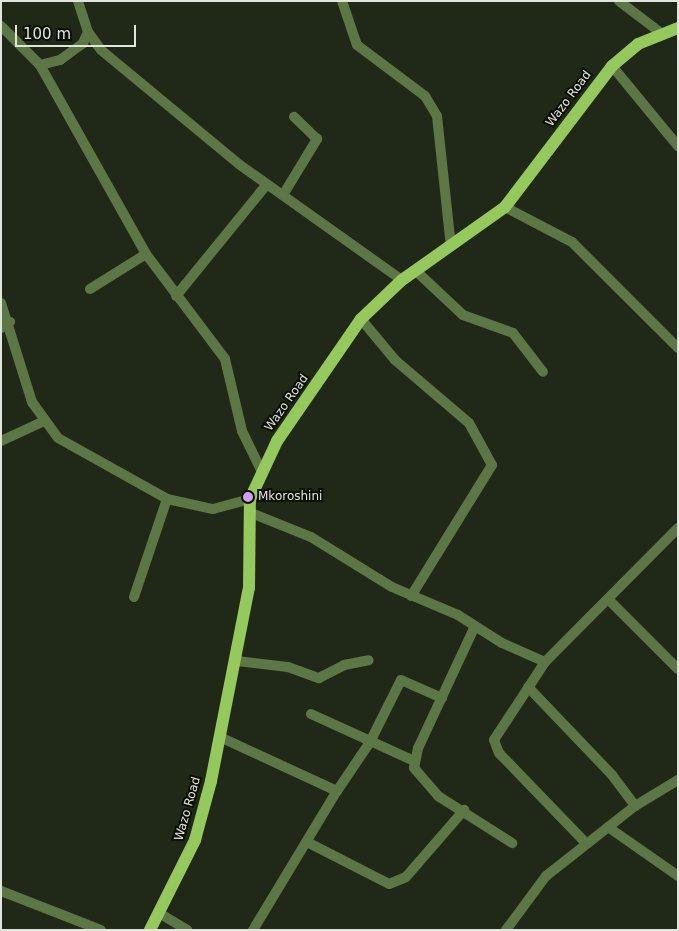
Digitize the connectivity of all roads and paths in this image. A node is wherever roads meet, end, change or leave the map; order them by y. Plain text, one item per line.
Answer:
1 (78, 1) edge
2 (342, 1) edge
3 (619, 1) edge
4 (1, 26) edge
5 (678, 28) edge
6 (88, 32) junction
7 (661, 33) junction
8 (40, 65) junction
9 (612, 66) junction
10 (294, 117) dead end
11 (678, 146) edge
12 (267, 184) junction
13 (283, 196) junction
14 (505, 207) junction
15 (451, 246) junction
16 (146, 254) junction
17 (416, 270) junction
18 (402, 280) junction
19 (90, 289) dead end
20 (176, 296) junction
21 (1, 303) edge
22 (362, 319) junction
23 (10, 322) junction
24 (1, 328) edge
25 (678, 348) edge
26 (543, 372) dead end
27 (44, 421) junction
28 (1, 441) edge
29 (261, 470) junction
30 (167, 499) junction
31 (250, 505) junction
32 (678, 528) edge
33 (411, 596) junction
34 (134, 597) dead end
35 (610, 601) junction
36 (475, 626) junction
37 (369, 660) dead end
38 (238, 661) junction
39 (546, 662) junction
40 (678, 669) edge
41 (528, 687) junction
42 (442, 698) junction
43 (311, 714) dead end
44 (220, 736) junction
45 (370, 742) junction
46 (414, 761) junction
47 (678, 780) edge
48 (337, 790) junction
49 (635, 806) junction
50 (464, 810) junction
51 (608, 827) junction
52 (307, 842) junction
53 (512, 843) dead end
54 (586, 843) junction
55 (678, 876) edge
56 (1, 891) edge
57 (159, 913) junction
58 (101, 930) edge
59 (150, 930) edge
60 (187, 930) edge
61 (253, 930) edge
62 (506, 930) edge

1 - 6 street
2 - 15 street
3 - 7 street
4 - 8 street
5 - 7 main road, Wazo Road
6 - 8 street
6 - 12 street
7 - 9 main road, Wazo Road
8 - 16 street
9 - 11 street
9 - 14 main road, Wazo Road
10 - 13 street
12 - 13 street
12 - 20 street
13 - 18 street
14 - 15 main road, Wazo Road
14 - 25 street
15 - 17 main road, Wazo Road
16 - 19 street
16 - 20 street
17 - 18 main road, Wazo Road
17 - 26 street
18 - 22 main road, Wazo Road
20 - 29 street
21 - 23 street
22 - 29 main road, Wazo Road
22 - 33 street
23 - 24 street
23 - 27 street
27 - 28 street
27 - 30 street
29 - 31 main road, Wazo Road
30 - 31 street
30 - 34 street
31 - 33 street
31 - 38 main road, Wazo Road
32 - 35 street
33 - 36 street
35 - 39 street
35 - 40 street
36 - 39 street
36 - 42 street
37 - 38 street
38 - 44 main road, Wazo Road
39 - 41 street
41 - 49 street
41 - 54 street
42 - 45 street
42 - 46 street
43 - 45 street
44 - 48 street
44 - 57 main road, Wazo Road
45 - 46 street
45 - 48 street
46 - 50 street
47 - 49 street
48 - 52 street
49 - 51 street
50 - 52 street
50 - 53 street
51 - 54 street
51 - 55 street
52 - 61 street
54 - 62 street
56 - 58 street
57 - 59 main road, Wazo Road
57 - 60 street

